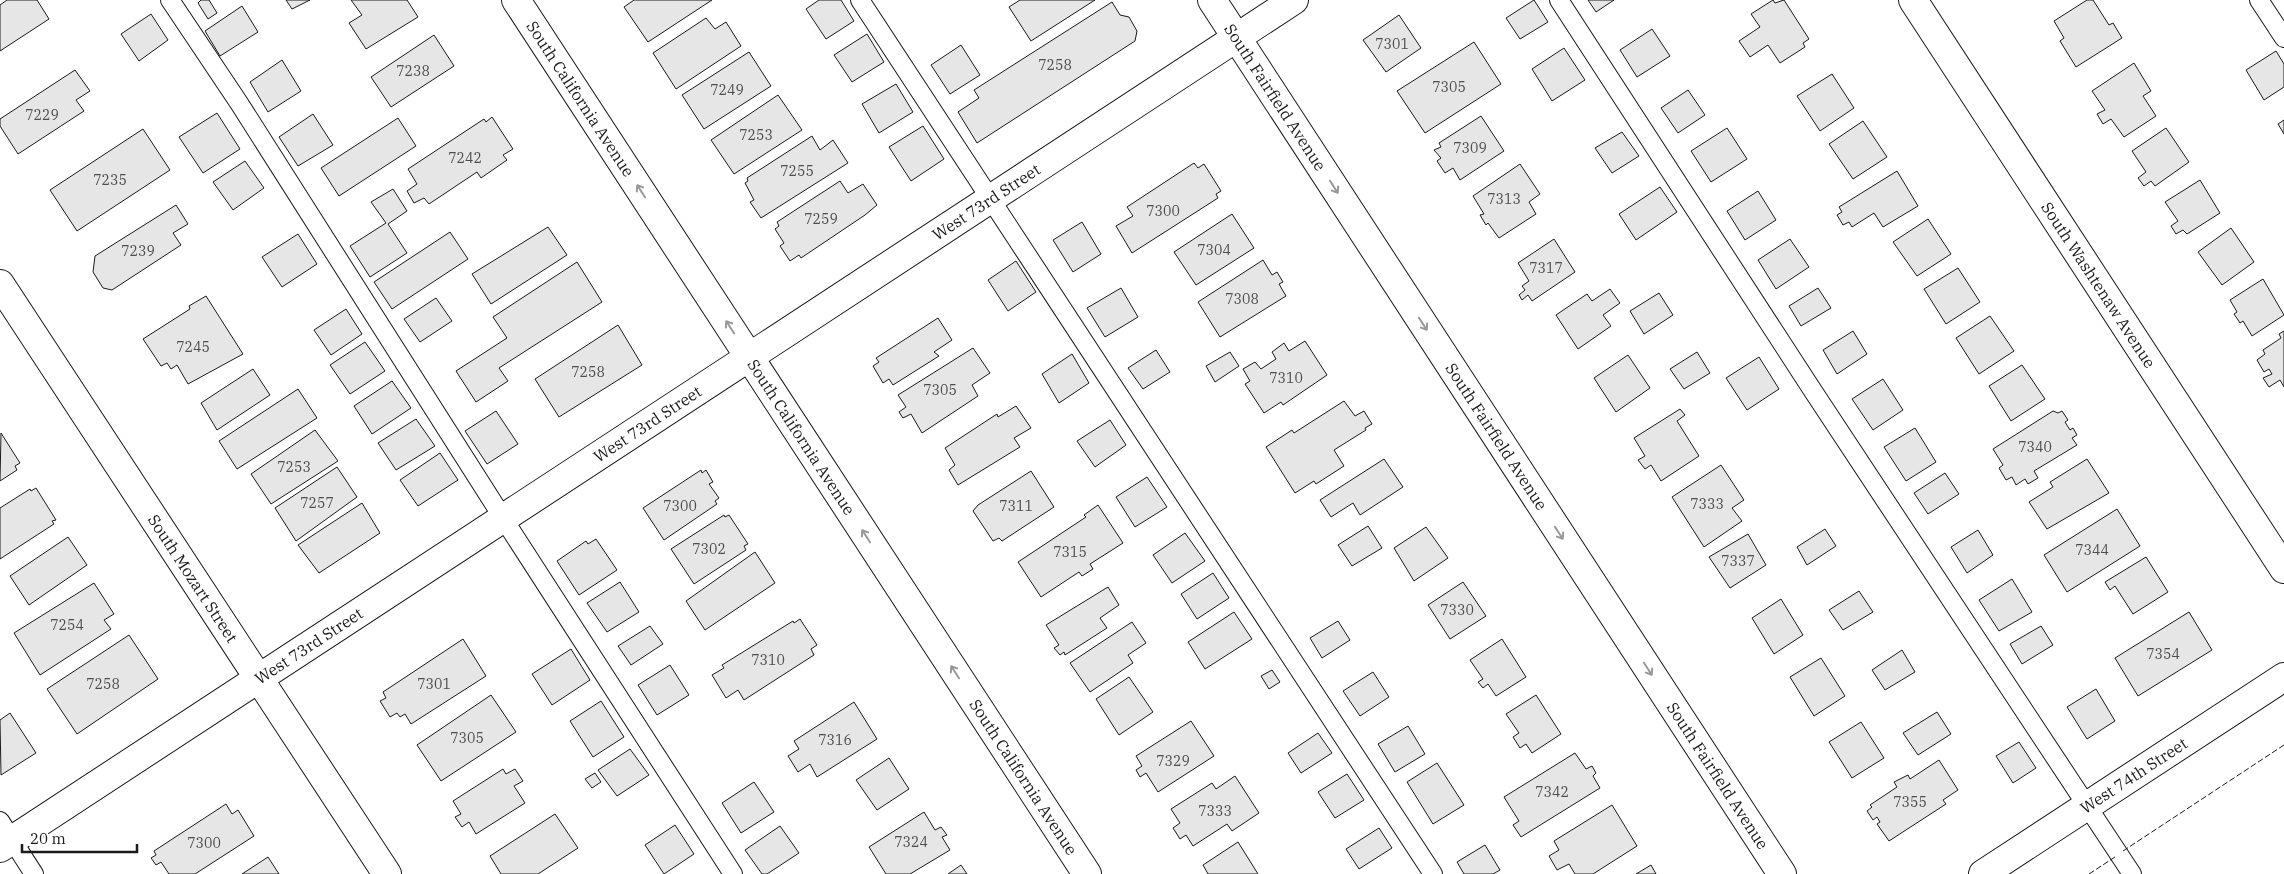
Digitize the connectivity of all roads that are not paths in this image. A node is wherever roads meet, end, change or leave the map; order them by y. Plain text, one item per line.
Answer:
1 (170, 0) edge
2 (516, 0) edge
3 (860, 0) edge
4 (1212, 0) edge
5 (1294, 0) edge
6 (1559, 0) edge
7 (1913, 0) edge
8 (2259, 0) edge
9 (1236, 38) junction
10 (2284, 38) edge
11 (990, 199) junction
12 (0, 284) edge
13 (750, 357) junction
14 (502, 518) junction
15 (2284, 569) edge
16 (2284, 677) edge
17 (258, 678) junction
18 (2087, 806) junction
19 (4, 836) edge
20 (34, 874) edge
21 (387, 874) edge
22 (733, 874) edge
23 (1087, 874) edge
24 (1433, 874) edge
25 (1782, 874) edge
26 (1983, 874) edge
27 (2132, 874) edge

1 - 14 lane
13 -> 2 street, South California Avenue
3 - 11 lane
4 - 9 street, South Fairfield Avenue
5 - 9 street, West 73rd Street
6 - 18 lane
7 - 15 street, South Washtenaw Avenue
8 - 10 lane
9 - 11 street, West 73rd Street
9 -> 25 street, South Fairfield Avenue
11 - 13 street, West 73rd Street
11 - 24 lane
12 - 17 street, South Mozart Street
13 - 14 street, West 73rd Street
23 -> 13 street, South California Avenue
14 - 17 street, West 73rd Street
14 - 22 lane
16 - 18 street, West 74th Street
17 - 19 street, West 73rd Street
17 - 21 street, South Mozart Street
18 - 26 street, West 74th Street
18 - 27 lane
19 - 20 lane

